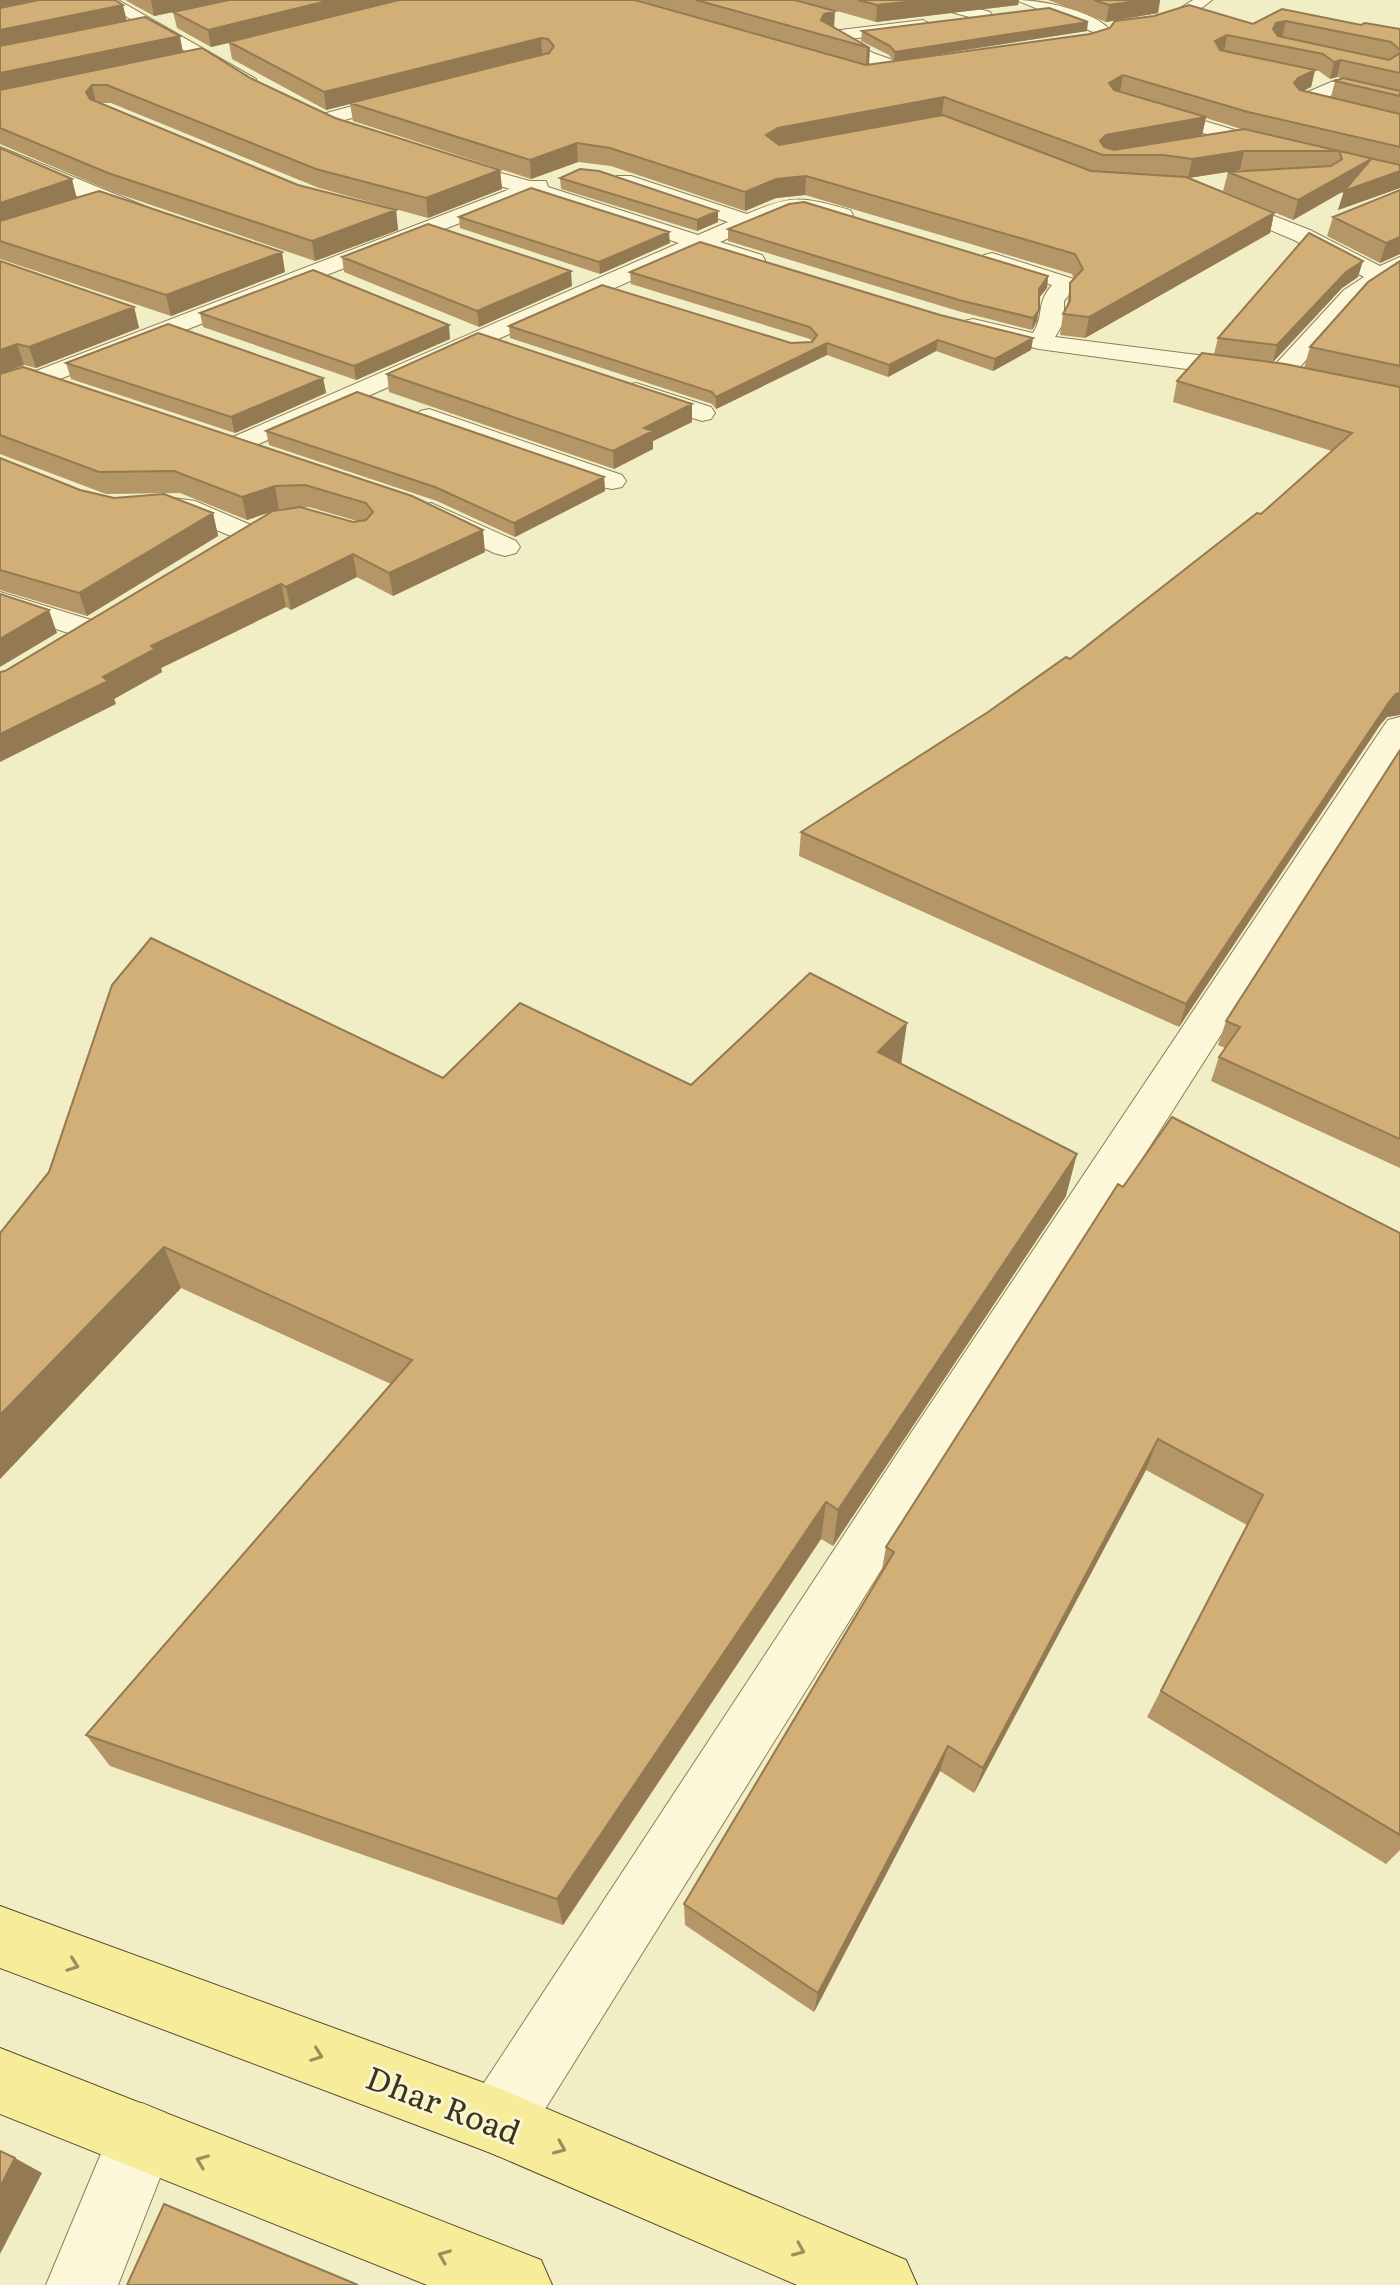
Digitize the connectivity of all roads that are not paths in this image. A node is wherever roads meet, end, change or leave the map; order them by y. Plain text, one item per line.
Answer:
1 (106, 0) edge
2 (928, 0) edge
3 (1024, 0) edge
4 (1204, 0) edge
5 (1049, 9) junction
6 (997, 11) edge
7 (175, 19) dead end
8 (146, 24) junction
9 (121, 29) edge
10 (1102, 31) junction
11 (235, 49) edge
12 (1025, 51) edge
13 (209, 56) junction
14 (181, 61) edge
15 (852, 72) edge
16 (1307, 78) edge
17 (1336, 86) junction
18 (264, 90) edge
19 (425, 93) edge
20 (1303, 101) junction
21 (1400, 101) edge
22 (1134, 106) edge
23 (299, 108) edge
24 (322, 120) junction
25 (1400, 124) edge
26 (358, 135) edge
27 (1240, 138) junction
28 (1263, 145) edge
29 (1197, 147) edge
30 (0, 153) edge
31 (426, 158) edge
32 (24, 164) junction
33 (0, 171) edge
34 (603, 173) edge
35 (565, 174) edge
36 (1227, 181) edge
37 (531, 188) junction
38 (104, 200) junction
39 (74, 210) edge
40 (858, 219) edge
41 (398, 220) edge
42 (746, 221) junction
43 (1326, 224) dead end
44 (174, 225) edge
45 (426, 227) junction
46 (1302, 235) junction
47 (456, 237) edge
48 (698, 242) junction
49 (968, 253) edge
50 (289, 264) edge
51 (772, 265) edge
52 (1390, 269) edge
53 (318, 273) junction
54 (572, 277) dead end
55 (347, 285) edge
56 (601, 287) junction
57 (628, 295) edge
58 (135, 315) edge
59 (948, 319) edge
60 (448, 326) edge
61 (177, 327) junction
62 (207, 338) edge
63 (477, 338) junction
64 (1039, 342) junction
65 (507, 348) edge
66 (0, 368) edge
67 (1280, 374) junction
68 (32, 377) junction
69 (326, 381) dead end
70 (1310, 381) edge
71 (612, 383) edge
72 (0, 387) edge
73 (356, 392) junction
74 (81, 393) edge
75 (702, 413) dead end
76 (208, 436) edge
77 (236, 446) junction
78 (280, 460) edge
79 (612, 481) dead end
80 (411, 505) edge
81 (133, 507) edge
82 (505, 547) dead end
83 (221, 550) edge
84 (0, 601) edge
85 (51, 654) edge
86 (1400, 727) edge
87 (0, 1937) edge
88 (0, 2081) edge
89 (498, 2122) junction
90 (142, 2137) junction
91 (82, 2285) edge
92 (516, 2285) edge
93 (881, 2285) edge

1 - 8 street
2 - 6 street
3 - 5 street
4 - 10 street
5 - 6 street
5 - 10 street
6 - 15 street
7 - 8 street
8 - 9 street
8 - 13 street
10 - 12 street
11 - 13 street
13 - 14 street
13 - 18 street
16 - 17 street
17 - 20 street
17 - 21 street
19 - 24 street
20 - 25 street
20 - 27 street
22 - 27 street
23 - 24 street
24 - 26 street
27 - 28 street
27 - 29 street
30 - 32 street
31 - 37 street
32 - 33 street
32 - 38 street
34 - 42 street
35 - 37 street
36 - 46 street
37 - 45 street
37 - 48 street
38 - 39 street
38 - 44 street
40 - 42 street
41 - 45 street
42 - 48 street
43 - 46 street
45 - 47 street
45 - 53 street
46 - 52 street
48 - 51 street
48 - 56 street
49 - 64 street
50 - 53 street
52 - 67 street
53 - 55 street
53 - 61 street
54 - 56 street
56 - 57 street
56 - 63 street
58 - 61 street
59 - 64 street
60 - 63 street
61 - 62 street
61 - 68 street
63 - 65 street
63 - 73 street
64 - 67 street
66 - 68 street
67 - 70 street
68 - 72 street
68 - 74 street
69 - 73 street
71 - 75 street
73 - 77 street
73 - 79 street
76 - 77 street
77 - 78 street
80 - 82 street
81 - 83 street
84 - 85 street
86 - 89 street
87 -> 89 main road, Dhar Road
88 - 90 main road
89 -> 93 main road, Dhar Road
90 - 91 street
92 -> 90 main road

